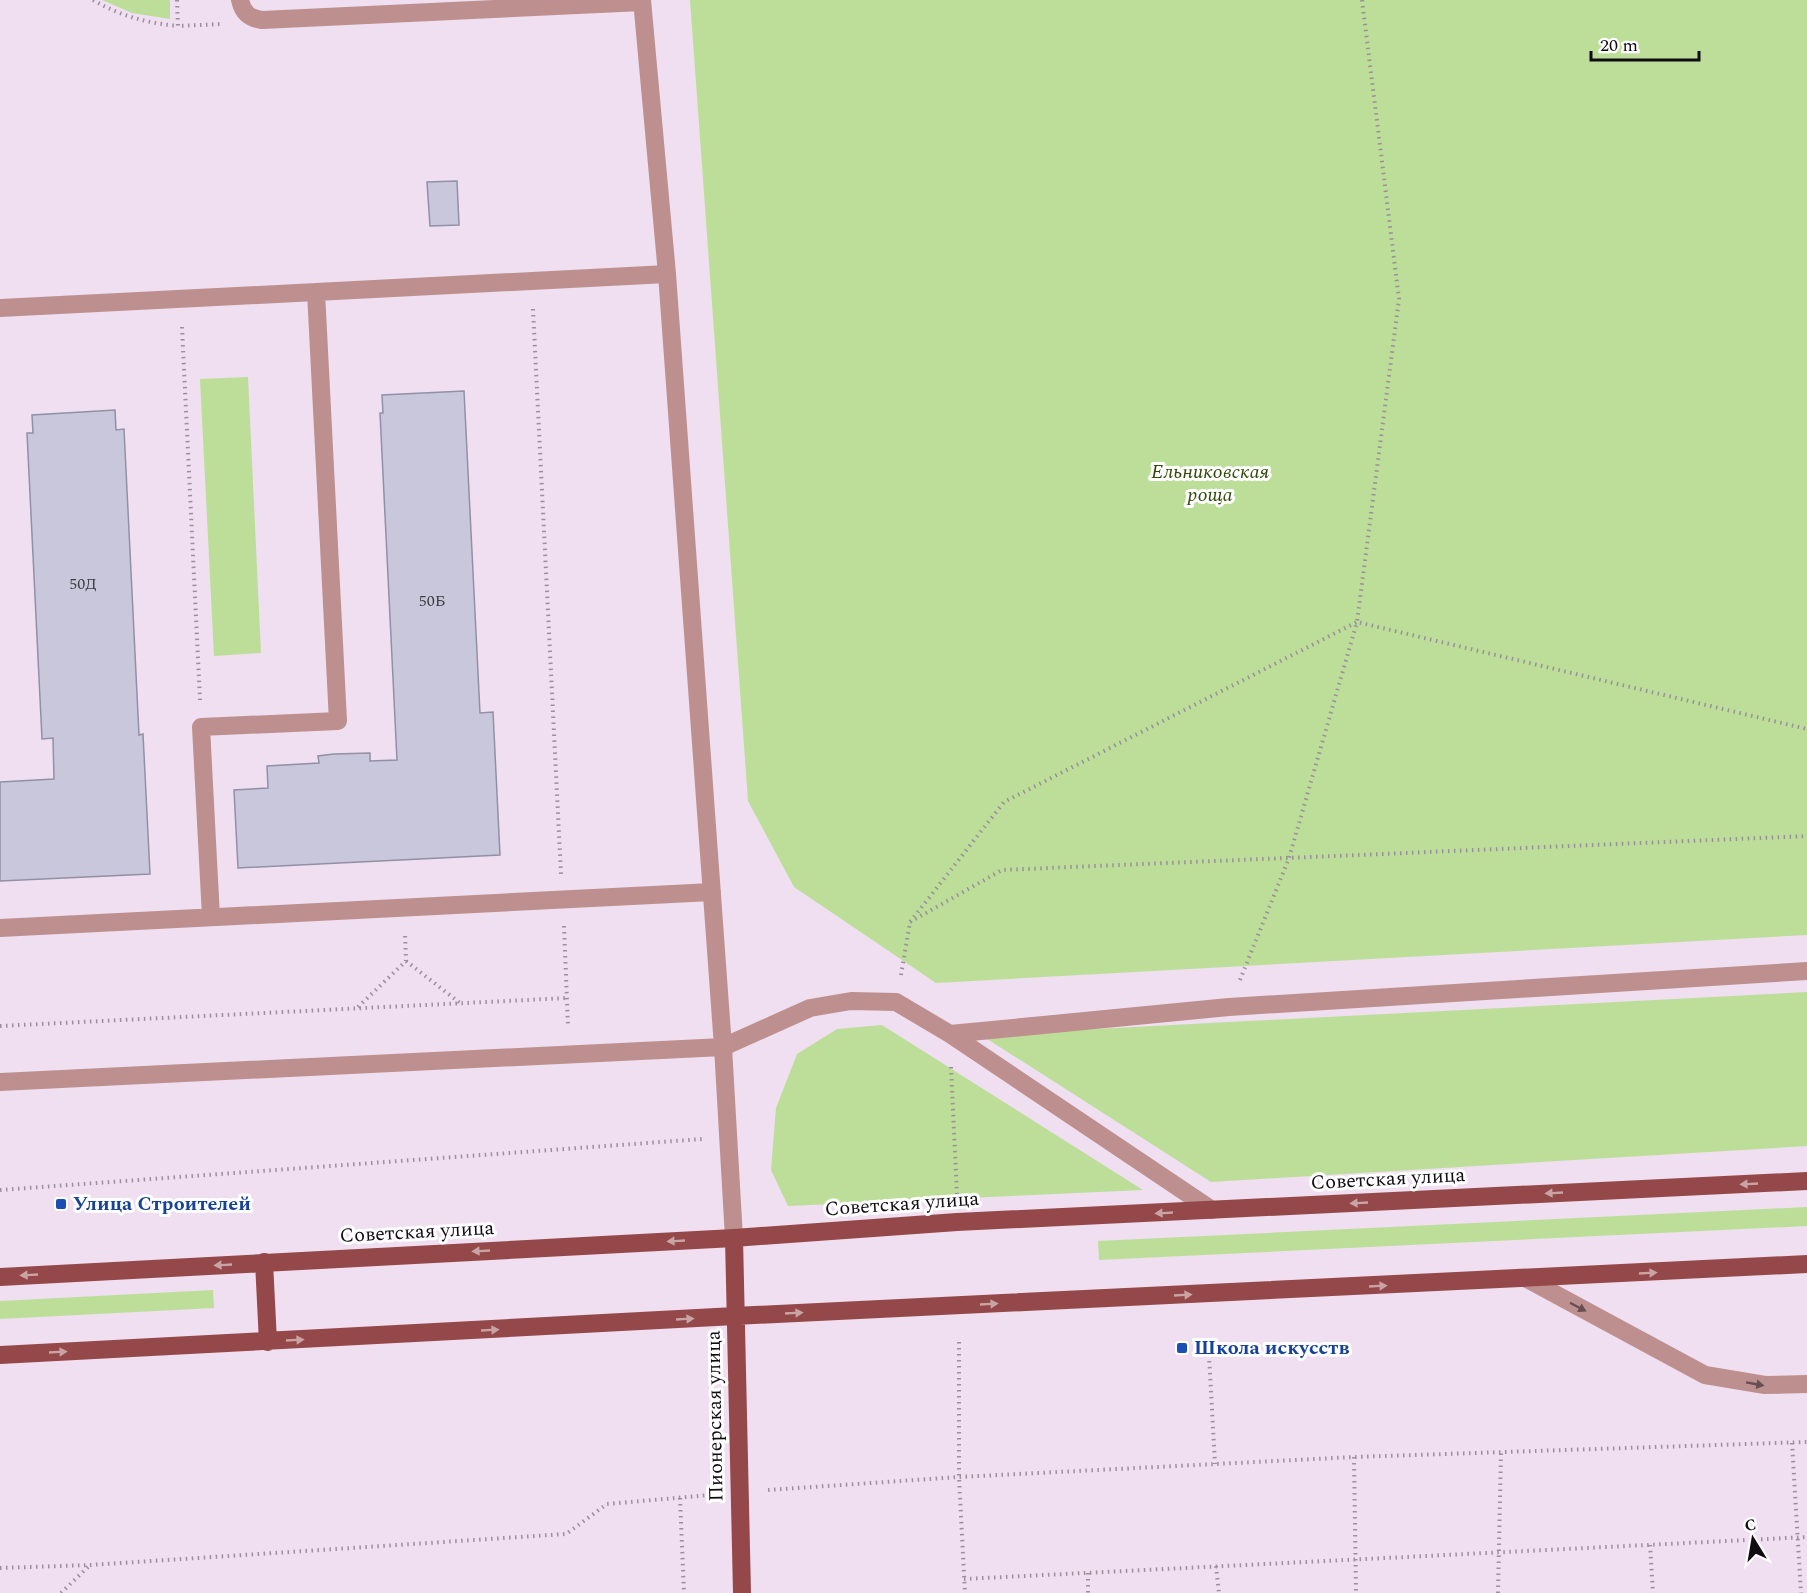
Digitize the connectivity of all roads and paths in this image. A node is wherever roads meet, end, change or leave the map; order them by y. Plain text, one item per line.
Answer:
1 (93, 0) edge
2 (177, 0) edge
3 (1362, 0) edge
4 (642, 1) edge
5 (441, 6) edge
6 (244, 7) edge
7 (178, 26) junction
8 (667, 274) junction
9 (532, 281) junction
10 (316, 292) junction
11 (180, 299) junction
12 (0, 308) edge
13 (1357, 622) junction
14 (201, 727) junction
15 (1807, 729) edge
16 (1807, 836) edge
17 (1289, 858) junction
18 (712, 892) junction
19 (562, 900) junction
20 (210, 917) junction
21 (910, 922) junction
22 (0, 928) edge
23 (1807, 971) edge
24 (567, 998) junction
25 (896, 1002) junction
26 (460, 1003) junction
27 (1229, 1006) junction
28 (357, 1008) junction
29 (0, 1026) edge
30 (950, 1034) junction
31 (723, 1047) junction
32 (570, 1054) junction
33 (0, 1082) edge
34 (729, 1137) junction
35 (1807, 1181) edge
36 (0, 1190) edge
37 (957, 1199) dead end
38 (1212, 1210) junction
39 (734, 1238) junction
40 (264, 1262) junction
41 (1807, 1264) edge
42 (0, 1277) edge
43 (1527, 1279) junction
44 (735, 1316) junction
45 (268, 1342) junction
46 (958, 1342) dead end
47 (0, 1355) edge
48 (1209, 1355) dead end
49 (1807, 1384) edge
50 (1807, 1442) edge
51 (1792, 1443) junction
52 (1501, 1452) junction
53 (1354, 1457) junction
54 (1215, 1464) junction
55 (959, 1477) junction
56 (762, 1491) dead end
57 (710, 1495) dead end
58 (680, 1498) junction
59 (1799, 1537) junction
60 (1807, 1537) edge
61 (1650, 1545) junction
62 (1499, 1553) junction
63 (1355, 1560) junction
64 (90, 1565) junction
65 (1216, 1566) junction
66 (0, 1568) edge
67 (1088, 1573) junction
68 (964, 1579) junction
69 (61, 1593) edge
70 (684, 1593) edge
71 (742, 1593) edge
72 (965, 1593) edge
73 (1089, 1593) edge
74 (1219, 1593) edge
75 (1356, 1593) edge
76 (1498, 1593) edge
77 (1653, 1593) edge
78 (1802, 1593) edge

1 - 7 path
2 - 7 path
3 - 13 path
4 - 5 street
4 - 8 street
5 - 6 street
6 - 7 path
8 - 9 street
8 - 18 street
9 - 10 street
9 - 19 path
10 - 11 street
10 - 14 street
11 - 12 street
11 - 14 path
13 - 15 path
13 - 17 path
13 - 21 path
14 - 20 street
16 - 17 path
17 - 21 path
17 - 27 path
18 - 19 street
18 - 31 street
19 - 20 street
19 - 24 path
20 - 22 street
21 - 25 path
23 - 27 street
24 - 26 path
24 - 32 path
25 - 30 street
25 - 31 street
26 - 28 path
26 - 28 path
27 - 30 street
28 - 29 path
30 - 37 path
30 - 38 street
31 - 32 street
31 - 34 street
32 - 33 street
34 - 36 path
34 - 39 street
35 -> 38 main road, Советская улица
38 -> 39 main road, Советская улица
39 -> 40 main road, Советская улица
39 - 44 main road, Пионерская улица
40 -> 42 main road, Советская улица
40 - 45 main road
43 -> 41 main road
44 -> 43 main road
43 -> 49 street
45 -> 44 main road
44 - 71 main road, Пионерская улица
47 -> 45 main road
46 - 55 path
48 - 54 path
50 - 51 path
51 - 52 path
51 - 59 path
52 - 53 path
52 - 62 path
53 - 54 path
53 - 63 path
54 - 55 path
55 - 56 path
55 - 68 path
57 - 58 path
58 - 64 path
58 - 70 path
59 - 60 path
59 - 61 path
59 - 78 path
61 - 62 path
61 - 77 path
62 - 63 path
62 - 76 path
63 - 65 path
63 - 75 path
64 - 66 path
64 - 69 path
65 - 67 path
65 - 74 path
67 - 68 path
67 - 73 path
68 - 72 path

